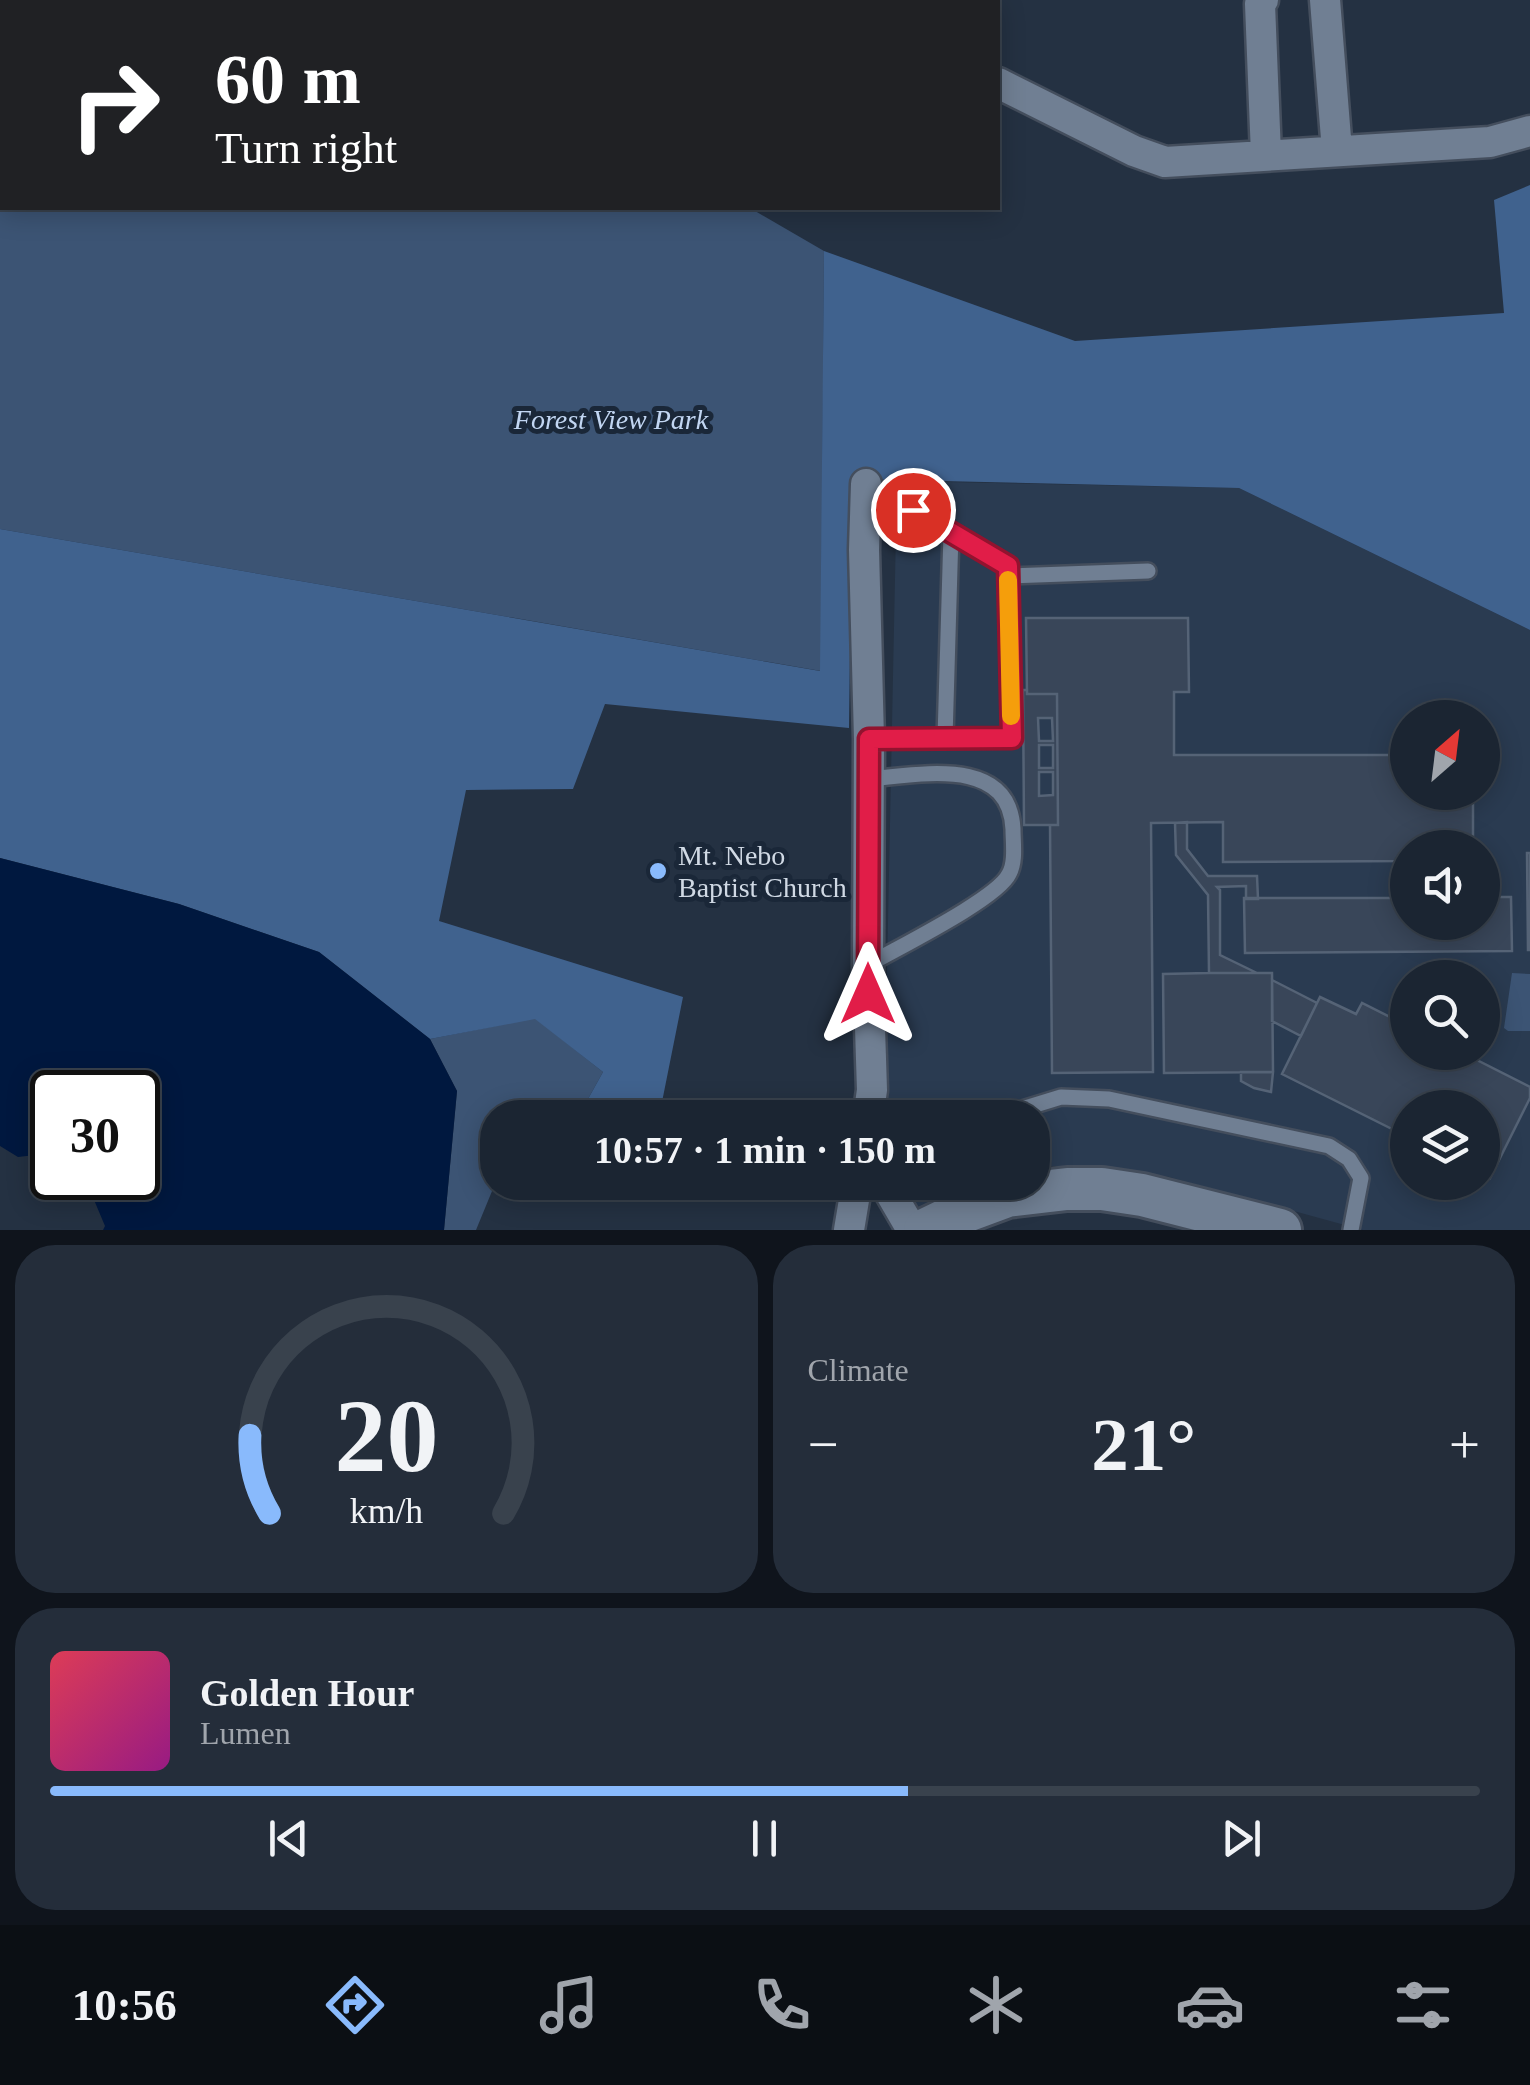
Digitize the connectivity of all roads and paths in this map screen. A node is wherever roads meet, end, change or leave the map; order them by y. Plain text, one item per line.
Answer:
1 (1263, 0) edge
2 (1325, 0) edge
3 (1000, 83) edge
4 (1530, 131) edge
5 (1336, 150) junction
6 (1266, 155) junction
7 (866, 484) dead end
8 (865, 525) junction
9 (951, 533) junction
10 (1148, 571) dead end
11 (1008, 576) junction
12 (946, 738) junction
13 (869, 739) junction
14 (868, 779) junction
15 (868, 965) junction
16 (871, 1100) edge
17 (1050, 1100) edge
18 (1050, 1189) edge
19 (854, 1200) edge
20 (894, 1200) edge
21 (985, 1200) edge
22 (848, 1230) edge
23 (912, 1230) edge
24 (925, 1230) edge
25 (1280, 1230) edge
26 (1351, 1230) edge

1 - 6 street
2 - 5 street
3 - 6 street
4 - 5 street
5 - 6 street
7 - 8 street
8 - 9 lane
8 - 13 street
9 - 11 lane
9 - 12 lane
10 - 11 lane
11 - 12 lane
12 - 13 lane
13 - 14 street
14 - 15 street
14 - 15 lane
15 - 16 street
17 - 26 lane
18 - 25 street
19 - 22 street
20 - 23 street
21 - 24 street

